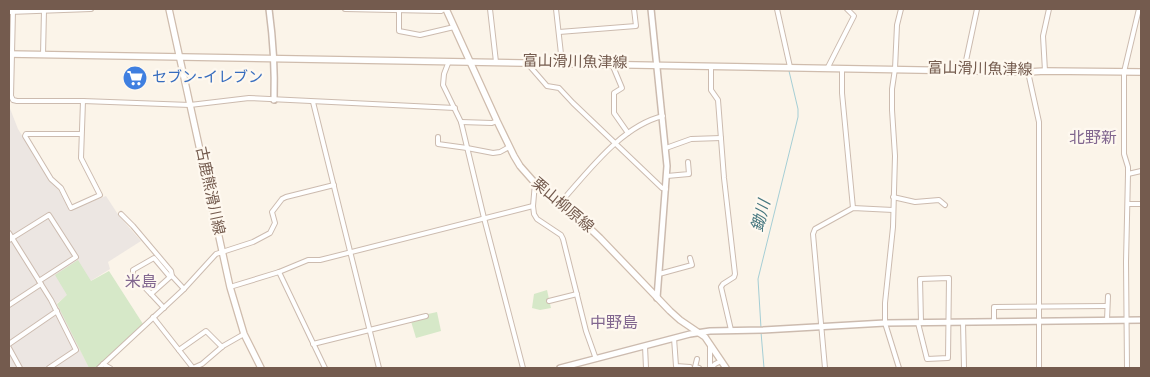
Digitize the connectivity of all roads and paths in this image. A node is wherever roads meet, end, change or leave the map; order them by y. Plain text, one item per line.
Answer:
1 (75, 9) edge
2 (91, 9) edge
3 (170, 9) edge
4 (269, 9) edge
5 (345, 9) edge
6 (382, 9) edge
7 (445, 9) edge
8 (490, 9) edge
9 (556, 9) edge
10 (634, 9) edge
11 (651, 9) edge
12 (777, 9) edge
13 (847, 9) edge
14 (901, 9) edge
15 (977, 9) edge
16 (1049, 9) edge
17 (1139, 9) edge
18 (44, 10) junction
19 (399, 10) edge
20 (11, 11) edge
21 (454, 27) junction
22 (559, 32) junction
23 (11, 54) edge
24 (43, 55) junction
25 (180, 57) junction
26 (274, 58) junction
27 (449, 61) junction
28 (469, 61) junction
29 (496, 62) junction
30 (526, 62) junction
31 (562, 63) junction
32 (612, 64) junction
33 (658, 65) junction
34 (711, 66) junction
35 (790, 67) junction
36 (828, 67) junction
37 (842, 68) junction
38 (895, 69) junction
39 (964, 70) junction
40 (1045, 71) junction
41 (1028, 72) junction
42 (1124, 72) junction
43 (1141, 72) edge
44 (11, 99) edge
45 (274, 100) junction
46 (83, 101) junction
47 (313, 102) junction
48 (190, 105) junction
49 (455, 108) junction
50 (662, 116) junction
51 (497, 121) junction
52 (461, 122) junction
53 (628, 133) junction
54 (81, 134) junction
55 (438, 138) dead end
56 (721, 138) junction
57 (615, 143) junction
58 (509, 147) junction
59 (467, 148) junction
60 (666, 148) junction
61 (688, 162) dead end
62 (1141, 171) edge
63 (1128, 174) junction
64 (667, 176) junction
65 (535, 183) junction
66 (334, 185) junction
67 (666, 189) junction
68 (893, 198) junction
69 (560, 203) junction
70 (1128, 204) junction
71 (1141, 204) edge
72 (945, 205) dead end
73 (533, 206) junction
74 (853, 208) junction
75 (892, 210) junction
76 (121, 214) dead end
77 (484, 218) junction
78 (9, 233) edge
79 (10, 239) edge
80 (222, 251) junction
81 (350, 253) junction
82 (690, 258) dead end
83 (279, 272) junction
84 (659, 274) junction
85 (171, 276) junction
86 (40, 282) junction
87 (230, 287) junction
88 (184, 289) junction
89 (151, 294) junction
90 (577, 294) junction
91 (1108, 296) dead end
92 (657, 298) junction
93 (549, 301) dead end
94 (9, 305) edge
95 (1039, 306) junction
96 (1108, 306) junction
97 (164, 308) junction
98 (57, 312) junction
99 (426, 316) dead end
100 (153, 318) junction
101 (1107, 320) junction
102 (1126, 320) junction
103 (1141, 320) edge
104 (1039, 321) junction
105 (919, 322) junction
106 (948, 322) junction
107 (963, 322) junction
108 (994, 322) junction
109 (885, 323) junction
110 (821, 327) junction
111 (731, 330) junction
112 (370, 331) junction
113 (699, 332) junction
114 (244, 334) junction
115 (674, 338) junction
116 (9, 344) edge
117 (313, 344) junction
118 (710, 344) junction
119 (645, 346) junction
120 (222, 347) junction
121 (9, 348) edge
122 (179, 350) junction
123 (596, 359) junction
124 (697, 359) dead end
125 (721, 361) junction
126 (103, 364) junction
127 (203, 366) edge
128 (20, 368) edge
129 (49, 368) edge
130 (98, 368) edge
131 (110, 368) edge
132 (193, 368) edge
133 (261, 368) edge
134 (325, 368) edge
135 (379, 368) edge
136 (523, 368) edge
137 (560, 368) edge
138 (646, 368) edge
139 (693, 368) edge
140 (710, 368) edge
141 (726, 368) edge
142 (825, 368) edge
143 (898, 368) edge
144 (964, 368) edge
145 (1039, 368) edge
146 (1127, 368) edge

1 - 2 street
1 - 18 street
3 - 25 main road, 古鹿熊滑川線
4 - 26 street
5 - 6 street
6 - 19 street
7 - 19 street
7 - 21 main road, 栗山柳原線
8 - 29 street
9 - 22 street
10 - 22 street
11 - 33 street
12 - 35 street
13 - 36 street
14 - 38 street
15 - 39 street
16 - 40 street
17 - 42 street
18 - 20 street
18 - 24 street
19 - 21 street
20 - 23 street
21 - 28 main road, 栗山柳原線
22 - 31 street
23 - 24 main road, 富山滑川魚津線
23 - 44 street
24 - 25 main road, 富山滑川魚津線
25 - 26 main road, 富山滑川魚津線
25 - 48 main road, 古鹿熊滑川線
26 - 27 main road, 富山滑川魚津線
26 - 45 street
27 - 28 main road, 富山滑川魚津線
27 - 49 street
28 - 29 main road, 富山滑川魚津線
28 - 51 main road, 栗山柳原線
29 - 30 main road, 富山滑川魚津線
30 - 31 main road, 富山滑川魚津線
30 - 57 street
31 - 32 main road, 富山滑川魚津線
32 - 33 main road, 富山滑川魚津線
32 - 53 street
33 - 34 main road, 富山滑川魚津線
33 - 50 street
34 - 35 main road, 富山滑川魚津線
34 - 56 street
35 - 36 main road, 富山滑川魚津線
36 - 37 main road, 富山滑川魚津線
37 - 38 main road, 富山滑川魚津線
37 - 74 street
38 - 39 main road, 富山滑川魚津線
38 - 68 street
39 - 41 main road, 富山滑川魚津線
40 - 41 main road, 富山滑川魚津線
40 - 42 main road, 富山滑川魚津線
41 - 95 street
42 - 43 main road, 富山滑川魚津線
42 - 63 street
44 - 46 street
45 - 47 street
45 - 48 street
46 - 48 street
46 - 54 street
47 - 49 street
47 - 66 street
48 - 80 main road, 古鹿熊滑川線
49 - 52 street
50 - 53 street
50 - 60 street
51 - 52 street
51 - 58 main road, 栗山柳原線
52 - 59 street
53 - 57 street
54 - 54 street
55 - 59 street
56 - 60 street
56 - 111 street
57 - 67 street
57 - 69 street
58 - 59 street
58 - 65 main road, 栗山柳原線
59 - 77 street
60 - 64 street
61 - 64 street
62 - 63 street
63 - 70 street
64 - 67 street
65 - 69 main road, 栗山柳原線
65 - 73 street
66 - 80 street
66 - 81 street
67 - 84 street
68 - 72 street
68 - 75 street
69 - 92 main road, 栗山柳原線
70 - 71 street
70 - 102 street
73 - 77 street
73 - 90 street
74 - 75 street
74 - 110 street
75 - 109 street
76 - 85 street
77 - 81 street
77 - 136 street
78 - 79 street
79 - 86 street
79 - 86 street
80 - 87 main road, 古鹿熊滑川線
80 - 88 street
81 - 83 street
81 - 112 street
82 - 84 street
83 - 87 street
83 - 117 street
84 - 92 street
85 - 88 street
85 - 89 street
85 - 89 street
86 - 94 street
86 - 98 street
87 - 114 main road, 古鹿熊滑川線
88 - 97 street
89 - 97 street
90 - 93 street
90 - 123 street
91 - 96 street
92 - 113 main road, 栗山柳原線
95 - 96 street
95 - 104 street
95 - 108 street
96 - 101 street
97 - 100 street
98 - 116 street
98 - 129 street
99 - 112 street
100 - 122 street
100 - 126 street
101 - 102 street
101 - 104 street
102 - 103 street
102 - 146 street
104 - 108 street
104 - 145 street
105 - 106 street
105 - 106 street
105 - 106 street
105 - 109 street
106 - 107 street
107 - 108 street
107 - 144 street
109 - 110 street
109 - 143 street
110 - 111 street
110 - 142 street
111 - 113 street
112 - 117 street
112 - 135 street
113 - 115 street
113 - 118 main road, 栗山柳原線
114 - 120 street
114 - 133 main road, 古鹿熊滑川線
115 - 119 street
115 - 139 street
117 - 134 street
118 - 125 main road, 栗山柳原線
118 - 140 street
119 - 123 street
119 - 138 street
120 - 122 street
120 - 127 street
121 - 128 street
122 - 132 street
123 - 137 street
124 - 139 street
125 - 140 street
125 - 141 main road, 栗山柳原線
126 - 130 street
126 - 131 street
127 - 132 street

